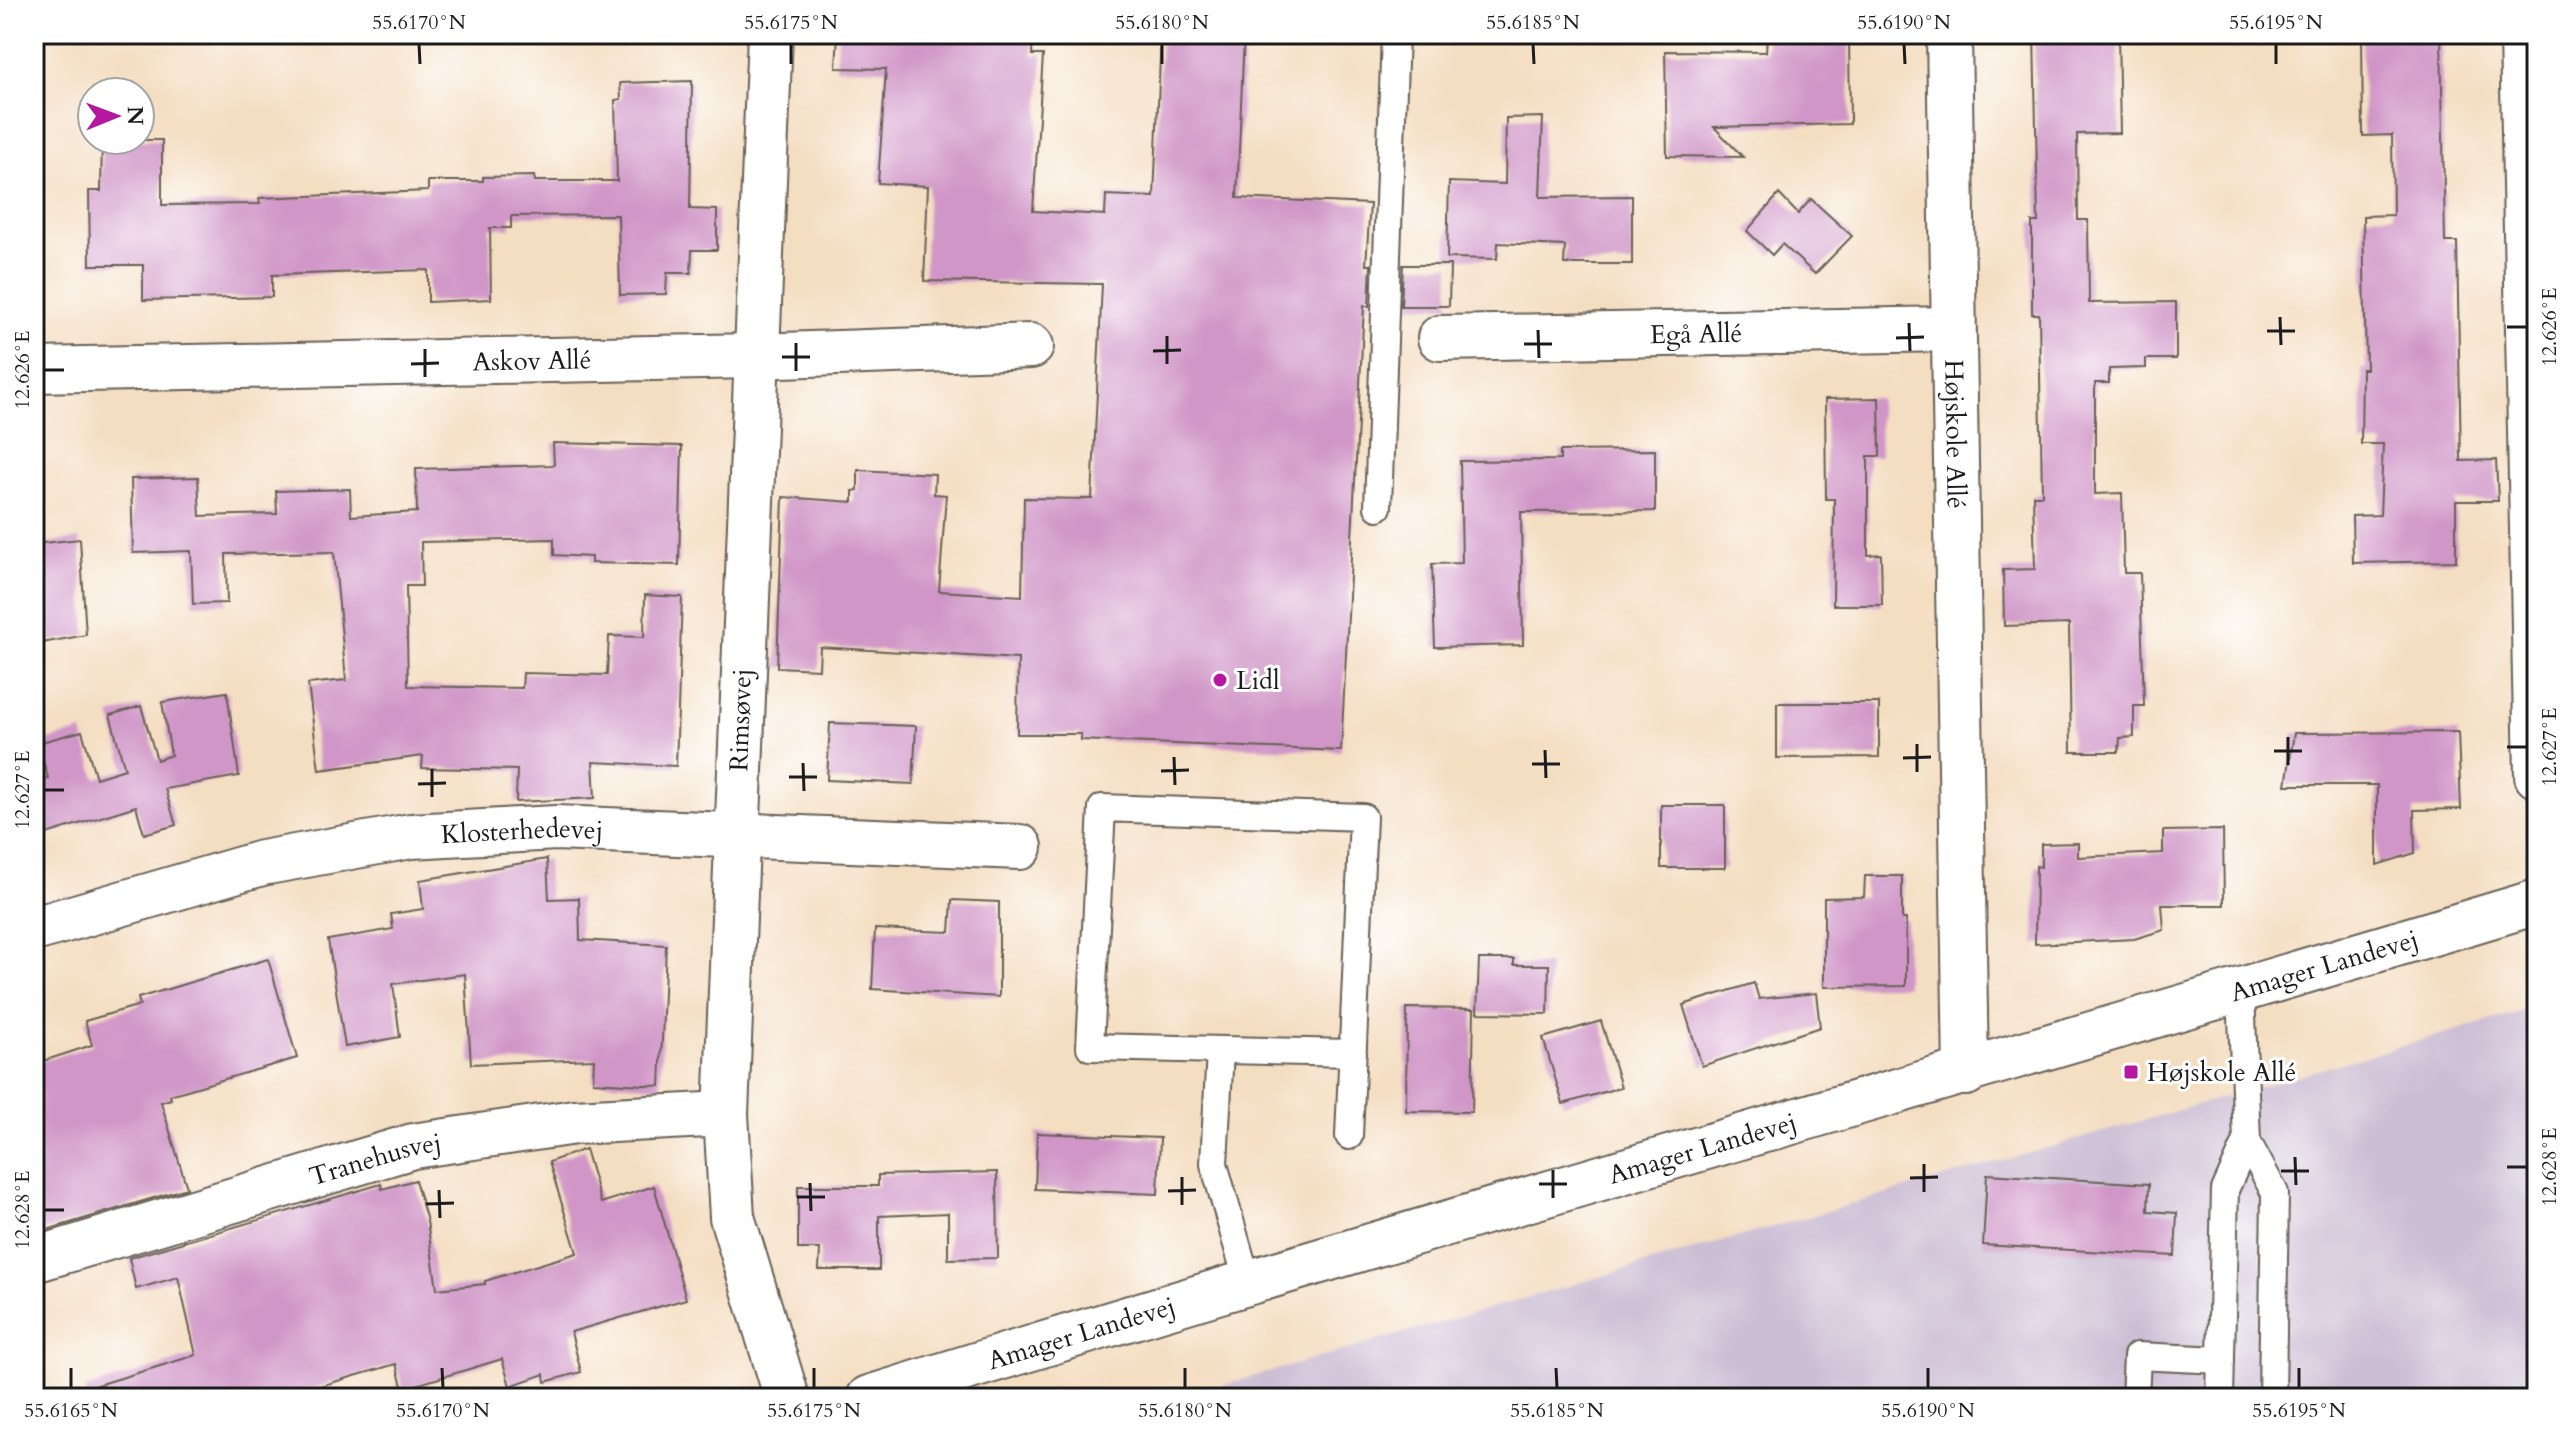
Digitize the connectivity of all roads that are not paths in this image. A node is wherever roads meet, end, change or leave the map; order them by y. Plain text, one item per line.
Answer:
1 (770, 34) edge
2 (1395, 34) edge
3 (1949, 34) edge
4 (2522, 34) edge
5 (1952, 329) junction
6 (1440, 338) dead end
7 (1031, 346) dead end
8 (754, 356) junction
9 (34, 370) edge
10 (1378, 507) dead end
11 (2537, 776) edge
12 (735, 832) junction
13 (1020, 847) dead end
14 (2537, 902) edge
15 (34, 929) edge
16 (2241, 991) junction
17 (1220, 1050) junction
18 (1353, 1053) junction
19 (1966, 1073) junction
20 (726, 1114) junction
21 (1349, 1136) dead end
22 (2247, 1141) junction
23 (34, 1260) edge
24 (1247, 1280) junction
25 (2221, 1360) junction
26 (787, 1398) edge
27 (869, 1398) edge
28 (2135, 1398) edge
29 (2220, 1398) edge
30 (2272, 1398) edge

1 - 8 street, Rimsøvej
2 - 10 lane
3 - 5 street, Højskole Allé
4 - 11 street
5 - 6 street, Egå Allé
5 - 19 street, Højskole Allé
7 - 8 street, Askov Allé
8 - 9 street, Askov Allé
8 - 12 street, Rimsøvej
12 - 13 street, Klosterhedevej
12 - 15 street, Klosterhedevej
12 - 20 street, Rimsøvej
14 - 16 street, Amager Landevej
16 - 19 street, Amager Landevej
16 - 22 lane
17 - 18 lane
17 - 18 lane
17 - 24 lane
18 - 21 lane
19 - 24 street, Amager Landevej
20 - 23 street, Tranehusvej
20 - 26 street, Rimsøvej
22 - 25 lane
22 - 30 lane
24 - 27 street, Amager Landevej
25 - 28 lane
25 - 29 lane

